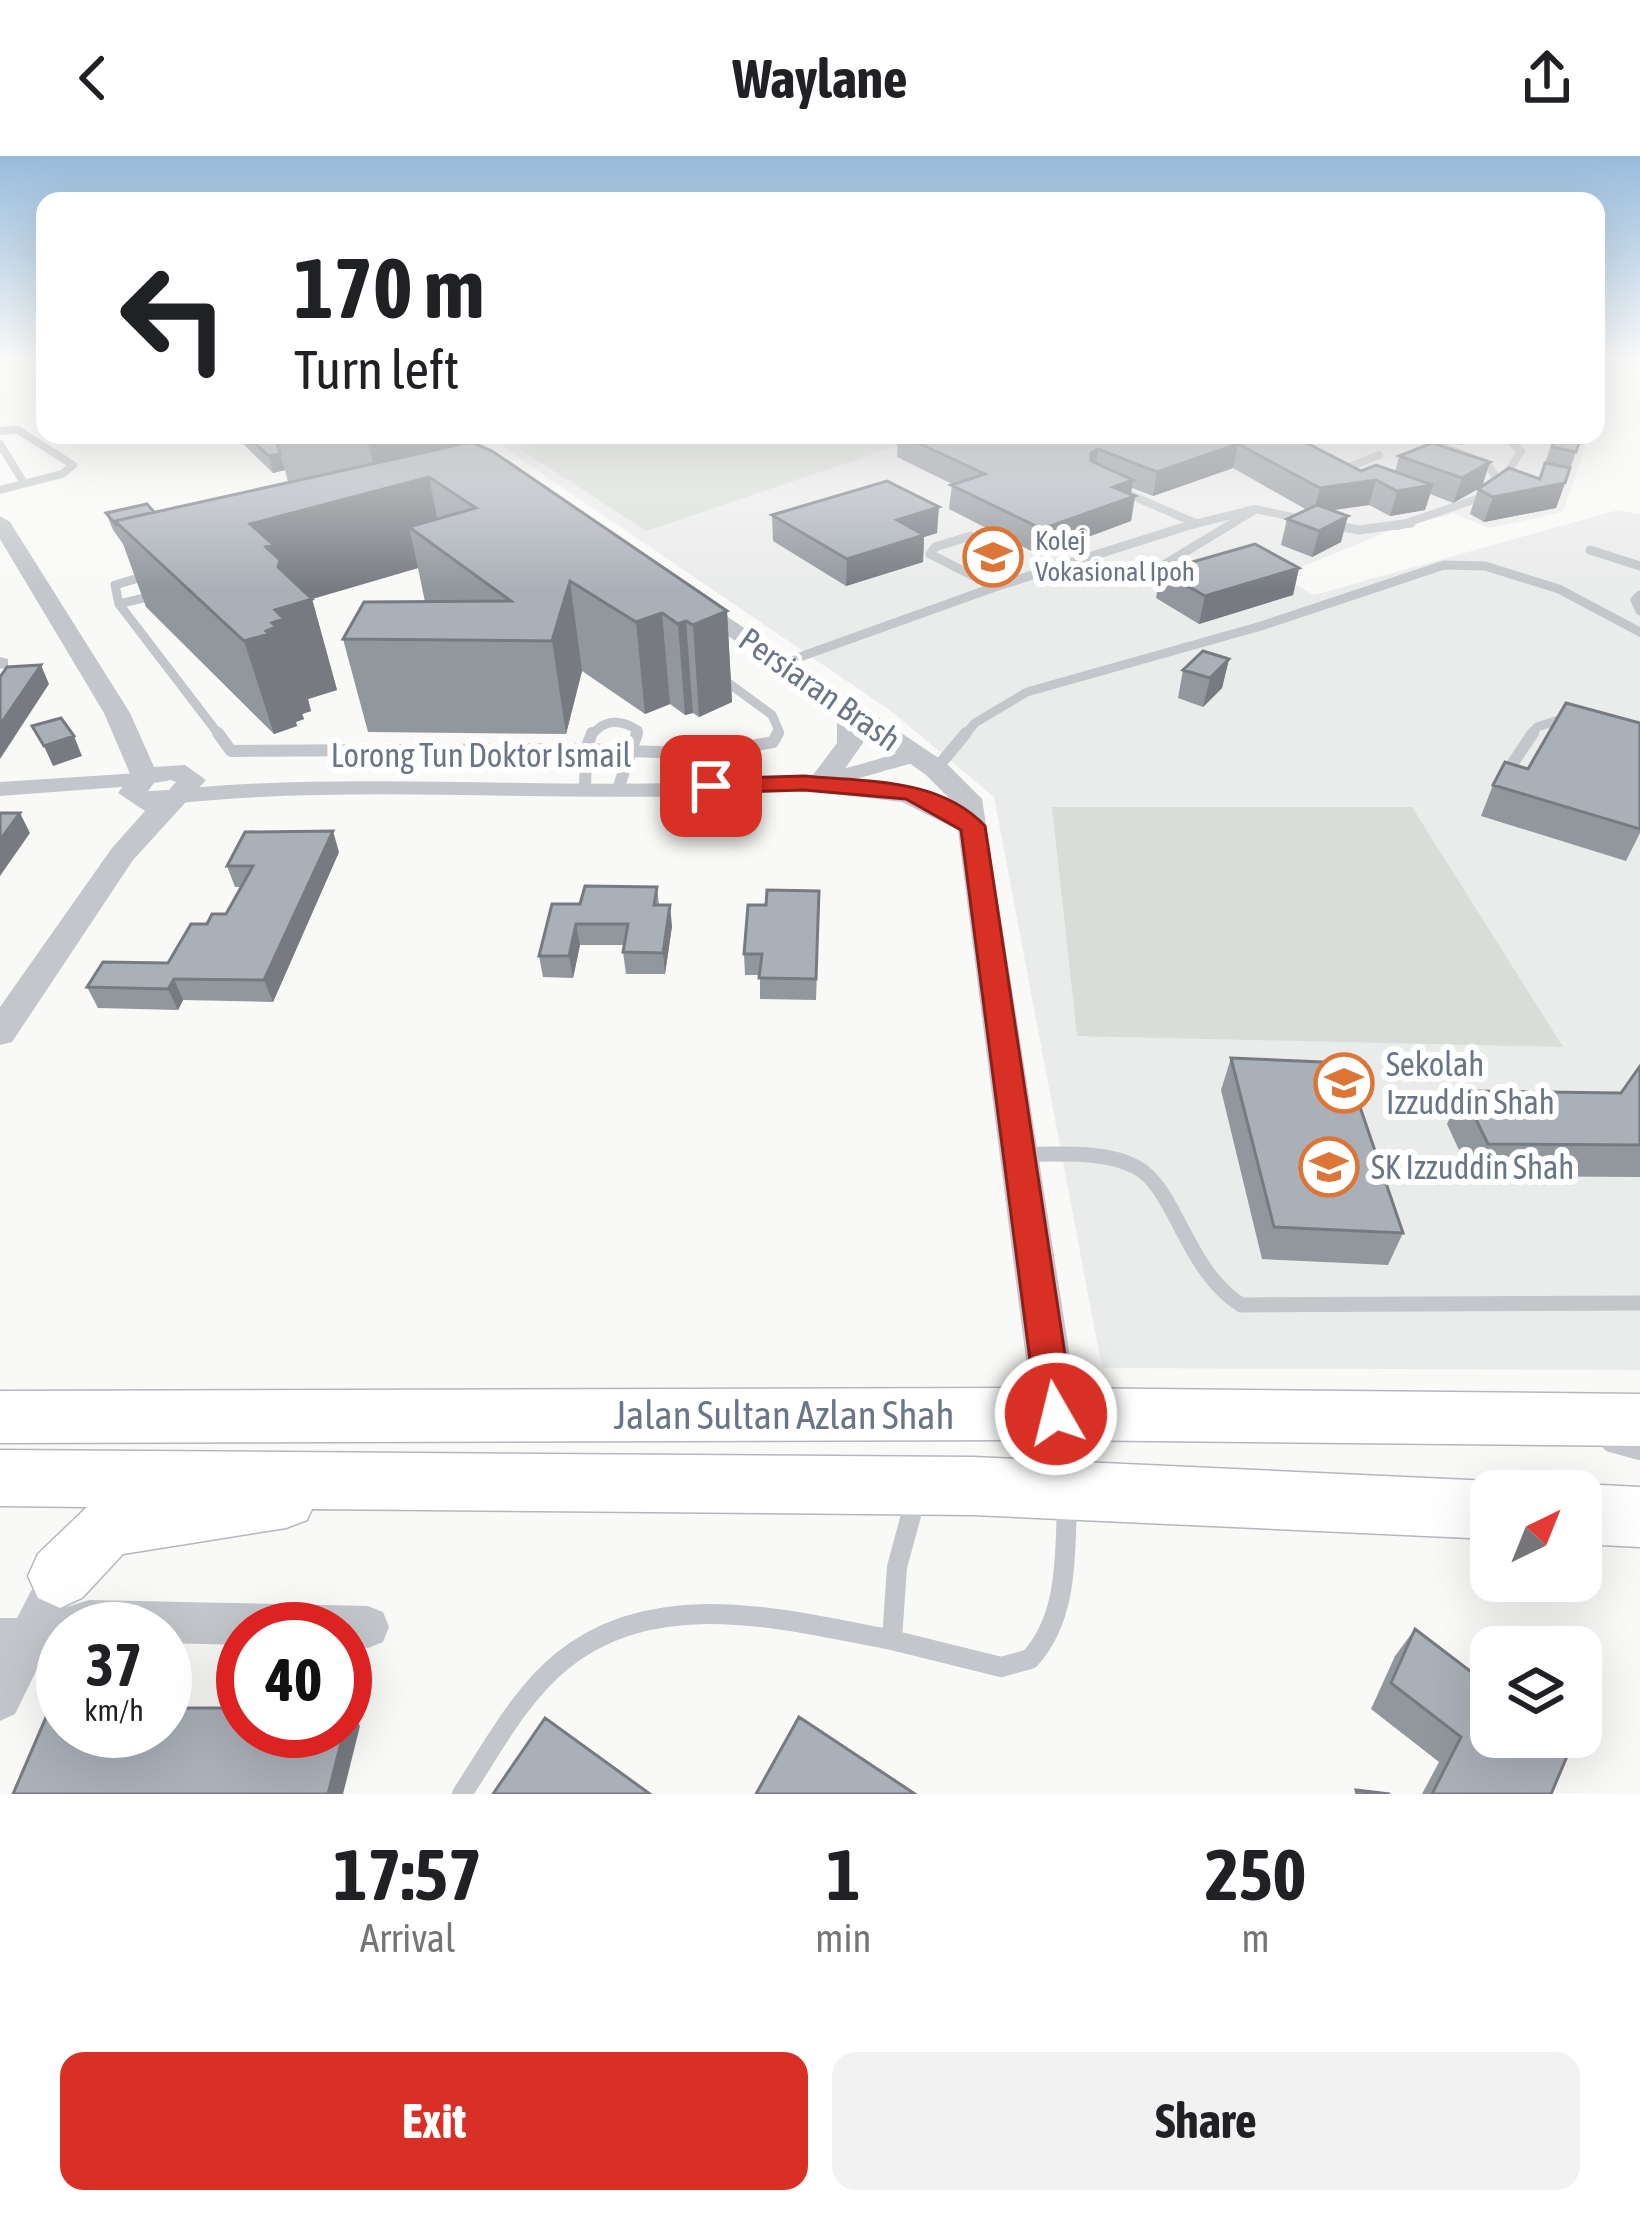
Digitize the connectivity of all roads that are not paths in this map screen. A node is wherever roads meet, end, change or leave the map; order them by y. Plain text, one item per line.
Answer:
1 (0, 444) edge
2 (40, 444) edge
3 (1437, 444) edge
4 (1513, 444) edge
5 (1379, 455) dead end
6 (1325, 462) edge
7 (1344, 469) junction
8 (1508, 473) junction
9 (1365, 477) edge
10 (1527, 477) edge
11 (24, 483) junction
12 (1501, 484) junction
13 (1115, 489) edge
14 (0, 490) edge
15 (1428, 502) edge
16 (1259, 507) junction
17 (1449, 510) junction
18 (0, 522) edge
19 (1193, 522) junction
20 (970, 536) dead end
21 (1591, 550) dead end
22 (1640, 566) edge
23 (158, 572) edge
24 (1145, 576) dead end
25 (668, 584) edge
26 (995, 587) junction
27 (170, 591) edge
28 (1640, 595) edge
29 (119, 604) junction
30 (1640, 611) edge
31 (1640, 632) edge
32 (699, 662) edge
33 (783, 663) junction
34 (850, 710) junction
35 (1593, 717) edge
36 (586, 749) junction
37 (635, 750) junction
38 (917, 755) junction
39 (824, 778) junction
40 (1503, 778) edge
41 (159, 787) junction
42 (0, 789) edge
43 (585, 789) junction
44 (618, 789) junction
45 (973, 826) junction
46 (0, 1033) edge
47 (1019, 1154) junction
48 (1640, 1303) edge
49 (1056, 1414) junction
50 (0, 1417) edge
51 (1442, 1418) junction
52 (1640, 1420) edge
53 (1640, 1450) edge
54 (0, 1451) edge
55 (0, 1478) edge
56 (349, 1480) junction
57 (920, 1486) junction
58 (1068, 1490) junction
59 (1470, 1509) edge
60 (1602, 1515) edge
61 (1640, 1517) edge
62 (59, 1576) joint
63 (216, 1624) edge
64 (13, 1639) edge
65 (892, 1640) junction
66 (0, 1699) edge
67 (462, 1794) edge

1 - 11 lane
2 - 11 lane
3 - 12 lane
4 - 8 lane
5 - 7 lane
6 - 7 lane
7 - 9 lane
8 - 10 lane
8 - 12 lane
11 - 14 lane
12 - 17 lane
13 - 19 lane
15 - 17 lane
16 - 17 lane
16 - 19 lane
16 - 24 lane
18 - 41 street
19 - 26 lane
20 - 26 lane
21 - 22 lane
23 - 29 lane
25 - 33 street, Persiaran Brash
26 - 33 lane
27 - 29 lane
28 - 30 lane
29 - 36 lane
31 - 38 lane
32 - 37 lane
33 - 34 street, Persiaran Brash
34 - 38 street, Persiaran Brash
34 - 39 street
35 - 40 lane
36 - 37 lane
36 - 37 lane
36 - 43 lane
37 - 44 lane
38 - 39 street, Lorong Tun Doktor Ismail
38 - 45 street, Persiaran Brash
39 - 44 street, Lorong Tun Doktor Ismail
39 - 45 street
41 - 42 street, Lorong Tun Doktor Ismail
41 - 43 street, Lorong Tun Doktor Ismail
41 - 46 street
43 - 44 street, Lorong Tun Doktor Ismail
45 - 47 street, Persiaran Brash
47 - 48 lane
47 - 49 street, Persiaran Brash
49 - 50 main road, Jalan Sultan Azlan Shah
49 - 51 main road, Jalan Sultan Azlan Shah
51 - 52 main road, Jalan Sultan Azlan Shah
51 - 53 lane
54 - 56 main road
55 - 56 main road, Jalan Sultan Azlan Shah
56 - 57 main road, Jalan Sultan Azlan Shah
56 - 62 main road
57 - 58 main road, Jalan Sultan Azlan Shah
57 - 65 lane
58 - 59 main road, Jalan Sultan Azlan Shah
58 - 65 lane
60 - 61 main road
62 - 64 street
63 - 64 street
64 - 66 street
65 - 67 lane

